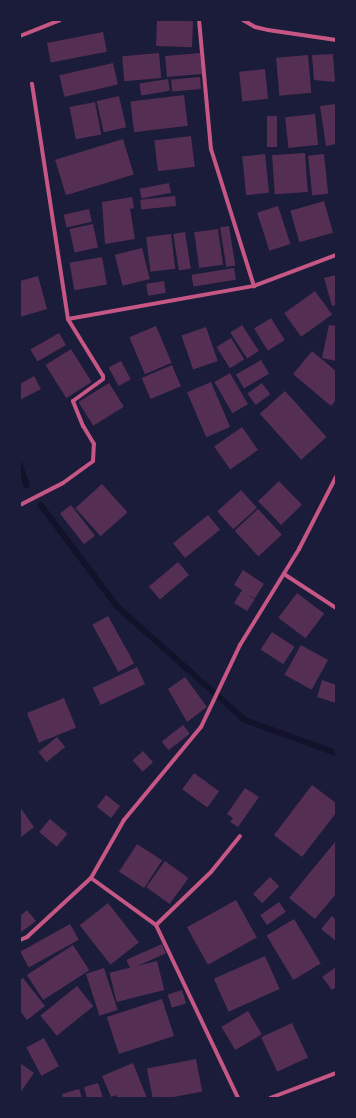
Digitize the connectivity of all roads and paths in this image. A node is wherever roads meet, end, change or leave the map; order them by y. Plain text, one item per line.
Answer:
1 (60, 20) edge
2 (199, 20) edge
3 (243, 20) edge
4 (20, 36) edge
5 (336, 40) edge
6 (32, 84) dead end
7 (336, 255) edge
8 (254, 286) junction
9 (68, 319) junction
10 (336, 477) edge
11 (20, 505) edge
12 (284, 574) junction
13 (336, 608) edge
14 (240, 836) dead end
15 (91, 878) junction
16 (156, 925) junction
17 (20, 940) edge
18 (336, 1073) edge
19 (284, 1093) junction
20 (238, 1098) edge
21 (270, 1098) edge
22 (285, 1098) edge

1 - 4 street
2 - 8 street
3 - 5 street
6 - 9 street
7 - 8 street
8 - 9 street
9 - 11 street
10 - 12 street
12 - 13 street
12 - 15 street
14 - 16 street
15 - 16 street
15 - 17 street
16 - 20 street
18 - 19 street
19 - 21 street
19 - 22 street

